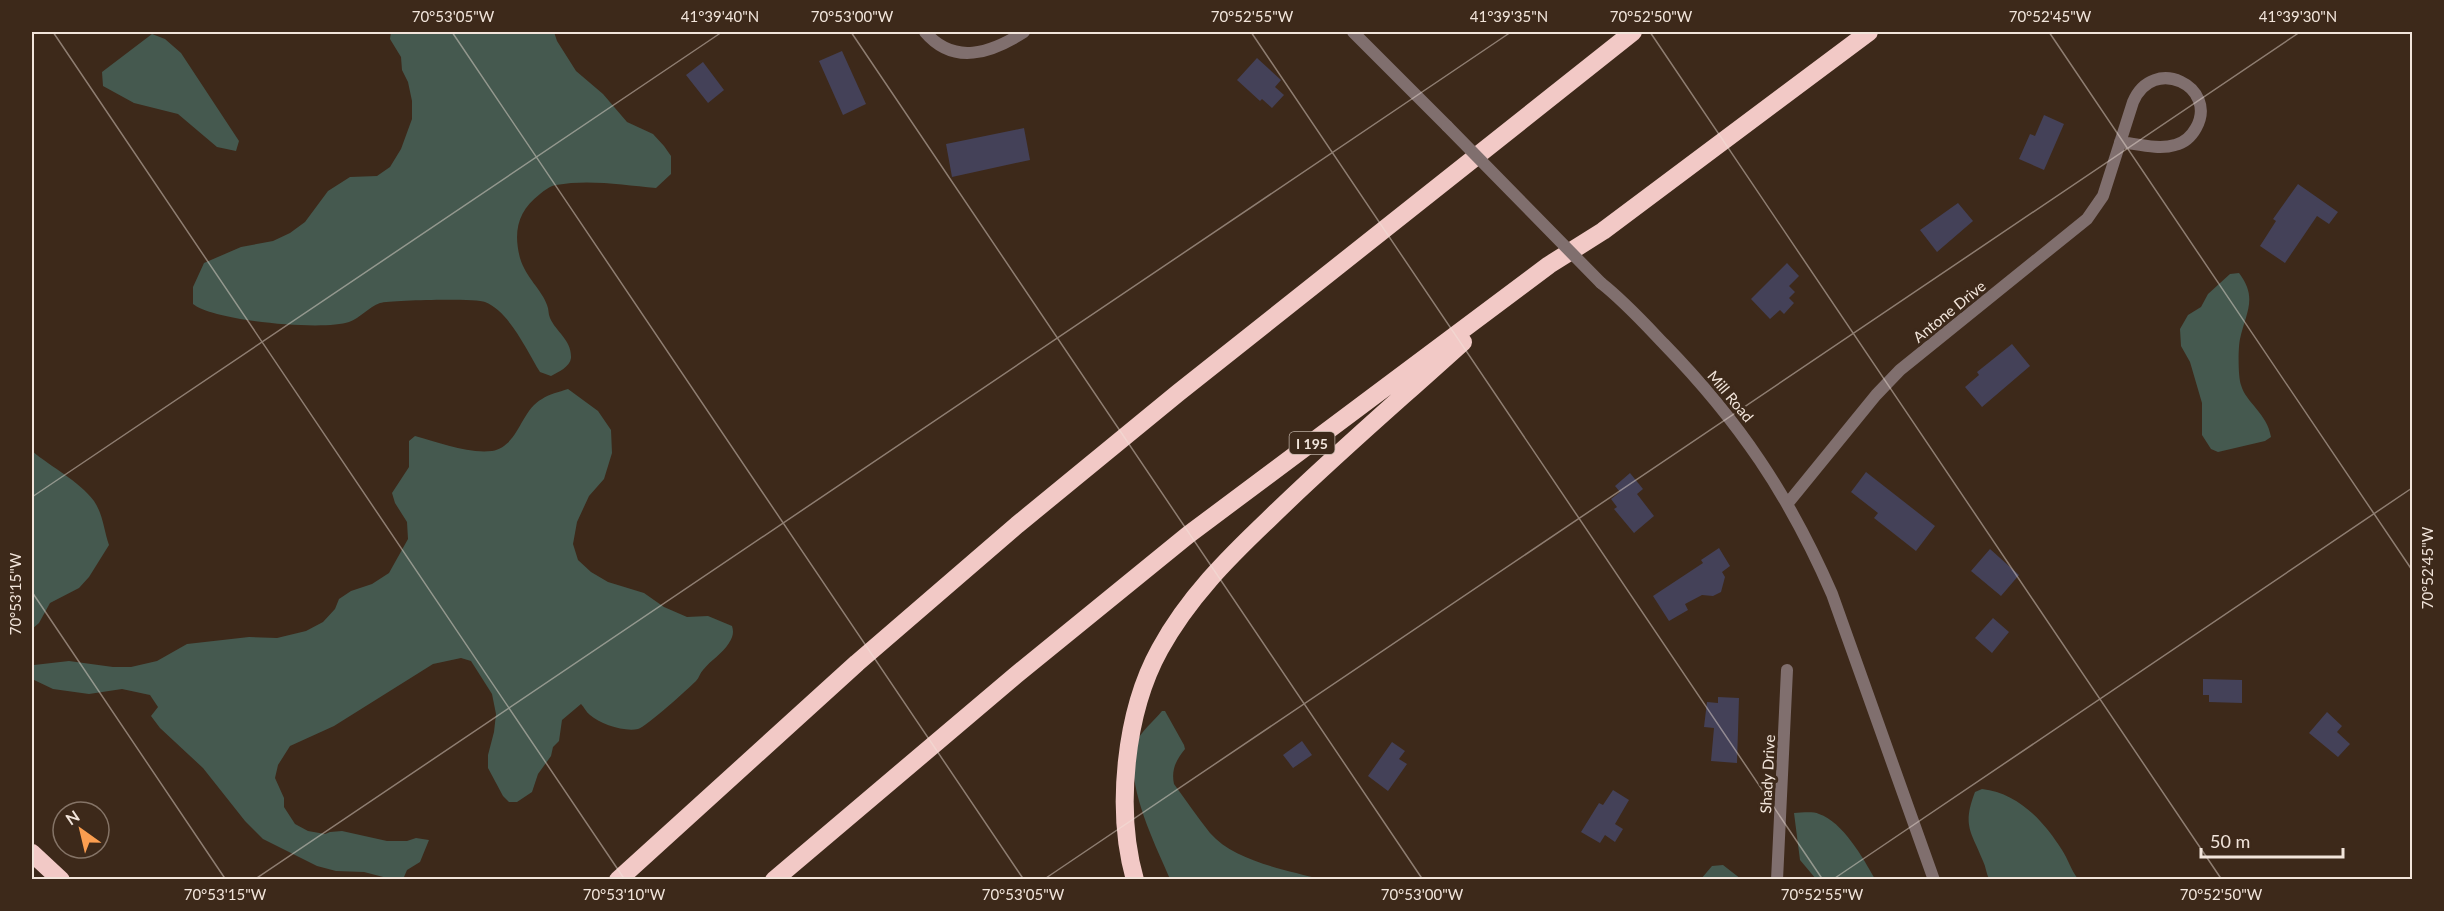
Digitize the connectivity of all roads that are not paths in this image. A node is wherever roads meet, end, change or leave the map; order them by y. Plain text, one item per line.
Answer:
1 (925, 32) edge
2 (1024, 32) edge
3 (1353, 32) edge
4 (1633, 32) edge
5 (1869, 32) edge
6 (2120, 142) junction
7 (1549, 265) junction
8 (1788, 503) junction
9 (1787, 670) dead end
10 (32, 853) edge
11 (61, 879) edge
12 (618, 879) edge
13 (774, 879) edge
14 (1135, 879) edge
15 (1777, 879) edge
16 (1934, 879) edge

1 - 2 street
3 - 8 street, Mill Road, bridge
4 - 12 highway
5 - 7 highway, I 195
6 - 6 street, Antone Drive
6 - 8 street, Antone Drive
7 - 13 highway, I 195
7 - 14 highway
8 - 16 street, Mill Road
9 - 15 street, Shady Drive
10 - 11 highway

